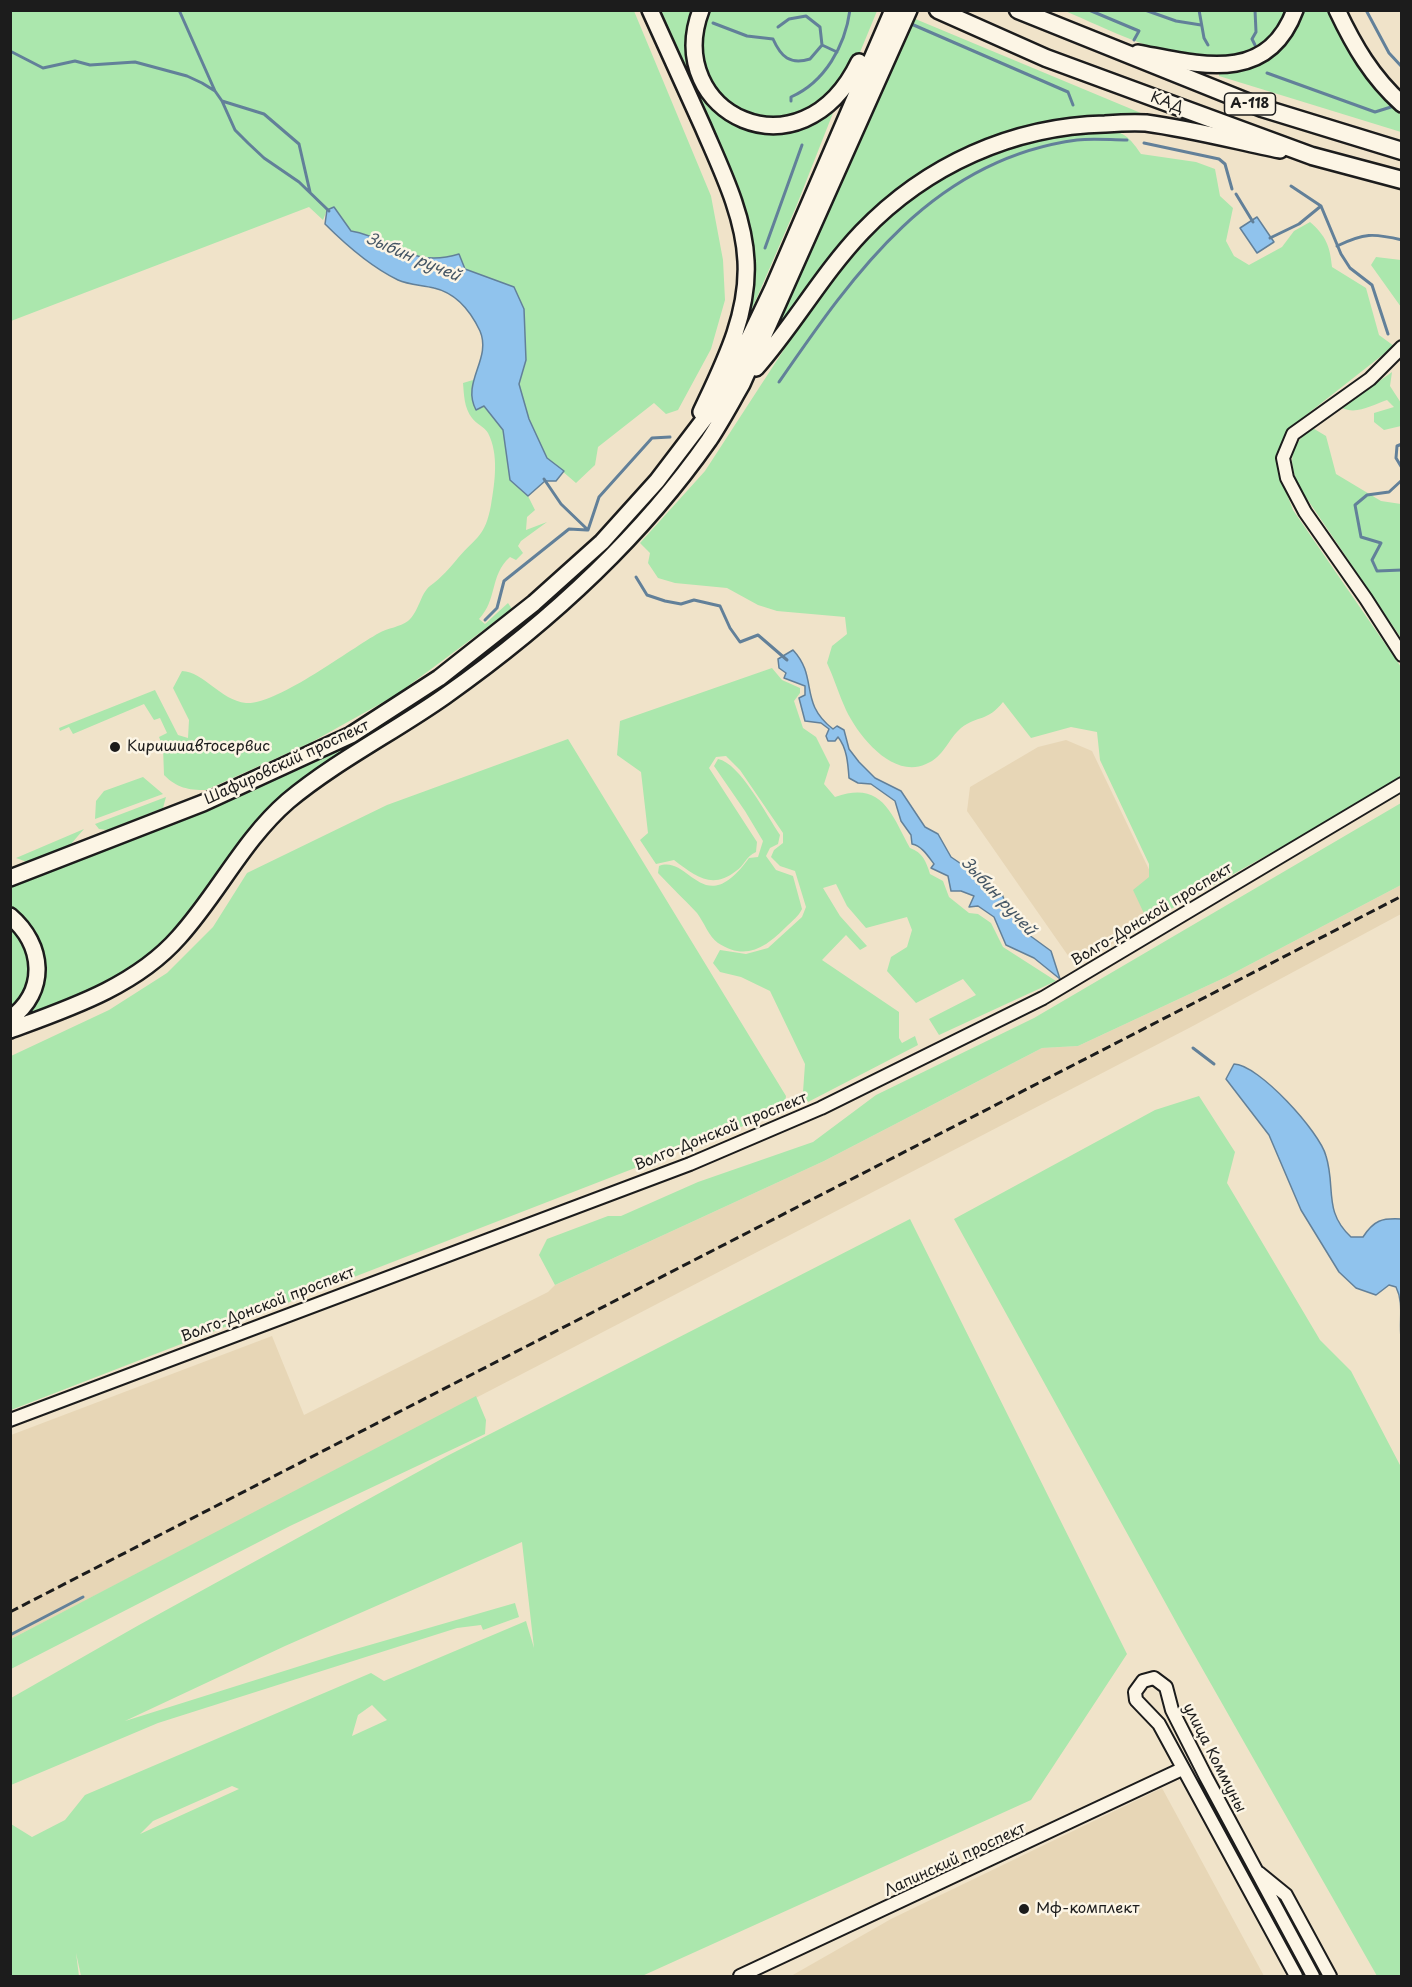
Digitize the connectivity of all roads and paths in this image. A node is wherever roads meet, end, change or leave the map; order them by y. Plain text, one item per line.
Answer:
1 (650, 10) edge
2 (701, 10) edge
3 (909, 10) edge
4 (939, 10) edge
5 (1018, 10) edge
6 (1295, 10) edge
7 (1337, 10) edge
8 (888, 19) edge
9 (1103, 46) junction
10 (1401, 104) edge
11 (1401, 151) edge
12 (1312, 156) junction
13 (1401, 180) edge
14 (1401, 347) edge
15 (742, 384) junction
16 (685, 444) junction
17 (1401, 655) edge
18 (1401, 784) edge
19 (10, 878) edge
20 (10, 916) edge
21 (10, 1019) edge
22 (10, 1030) edge
23 (10, 1420) edge
24 (1182, 1769) junction
25 (1256, 1870) junction
26 (740, 1977) edge
27 (1296, 1977) edge
28 (1314, 1977) edge
29 (1330, 1977) edge

1 - 16 main road
2 - 8 main road
3 - 8 main road
4 - 12 highway, КАД / А-118
5 - 9 highway, КАД / А-118
6 - 9 main road
7 - 10 main road
8 - 15 main road
8 - 16 main road
9 - 11 highway, КАД / А-118
12 - 13 highway, КАД / А-118
12 - 15 main road
14 - 17 street
15 - 22 main road
16 - 19 main road, Шафировский проспект
18 - 23 street, Волго-Донской проспект
20 - 21 main road
24 - 25 street, улица Коммуны
24 - 26 street, Лапинский проспект
24 - 27 street, улица Коммуны
25 - 28 street, улица Коммуны
25 - 29 street

